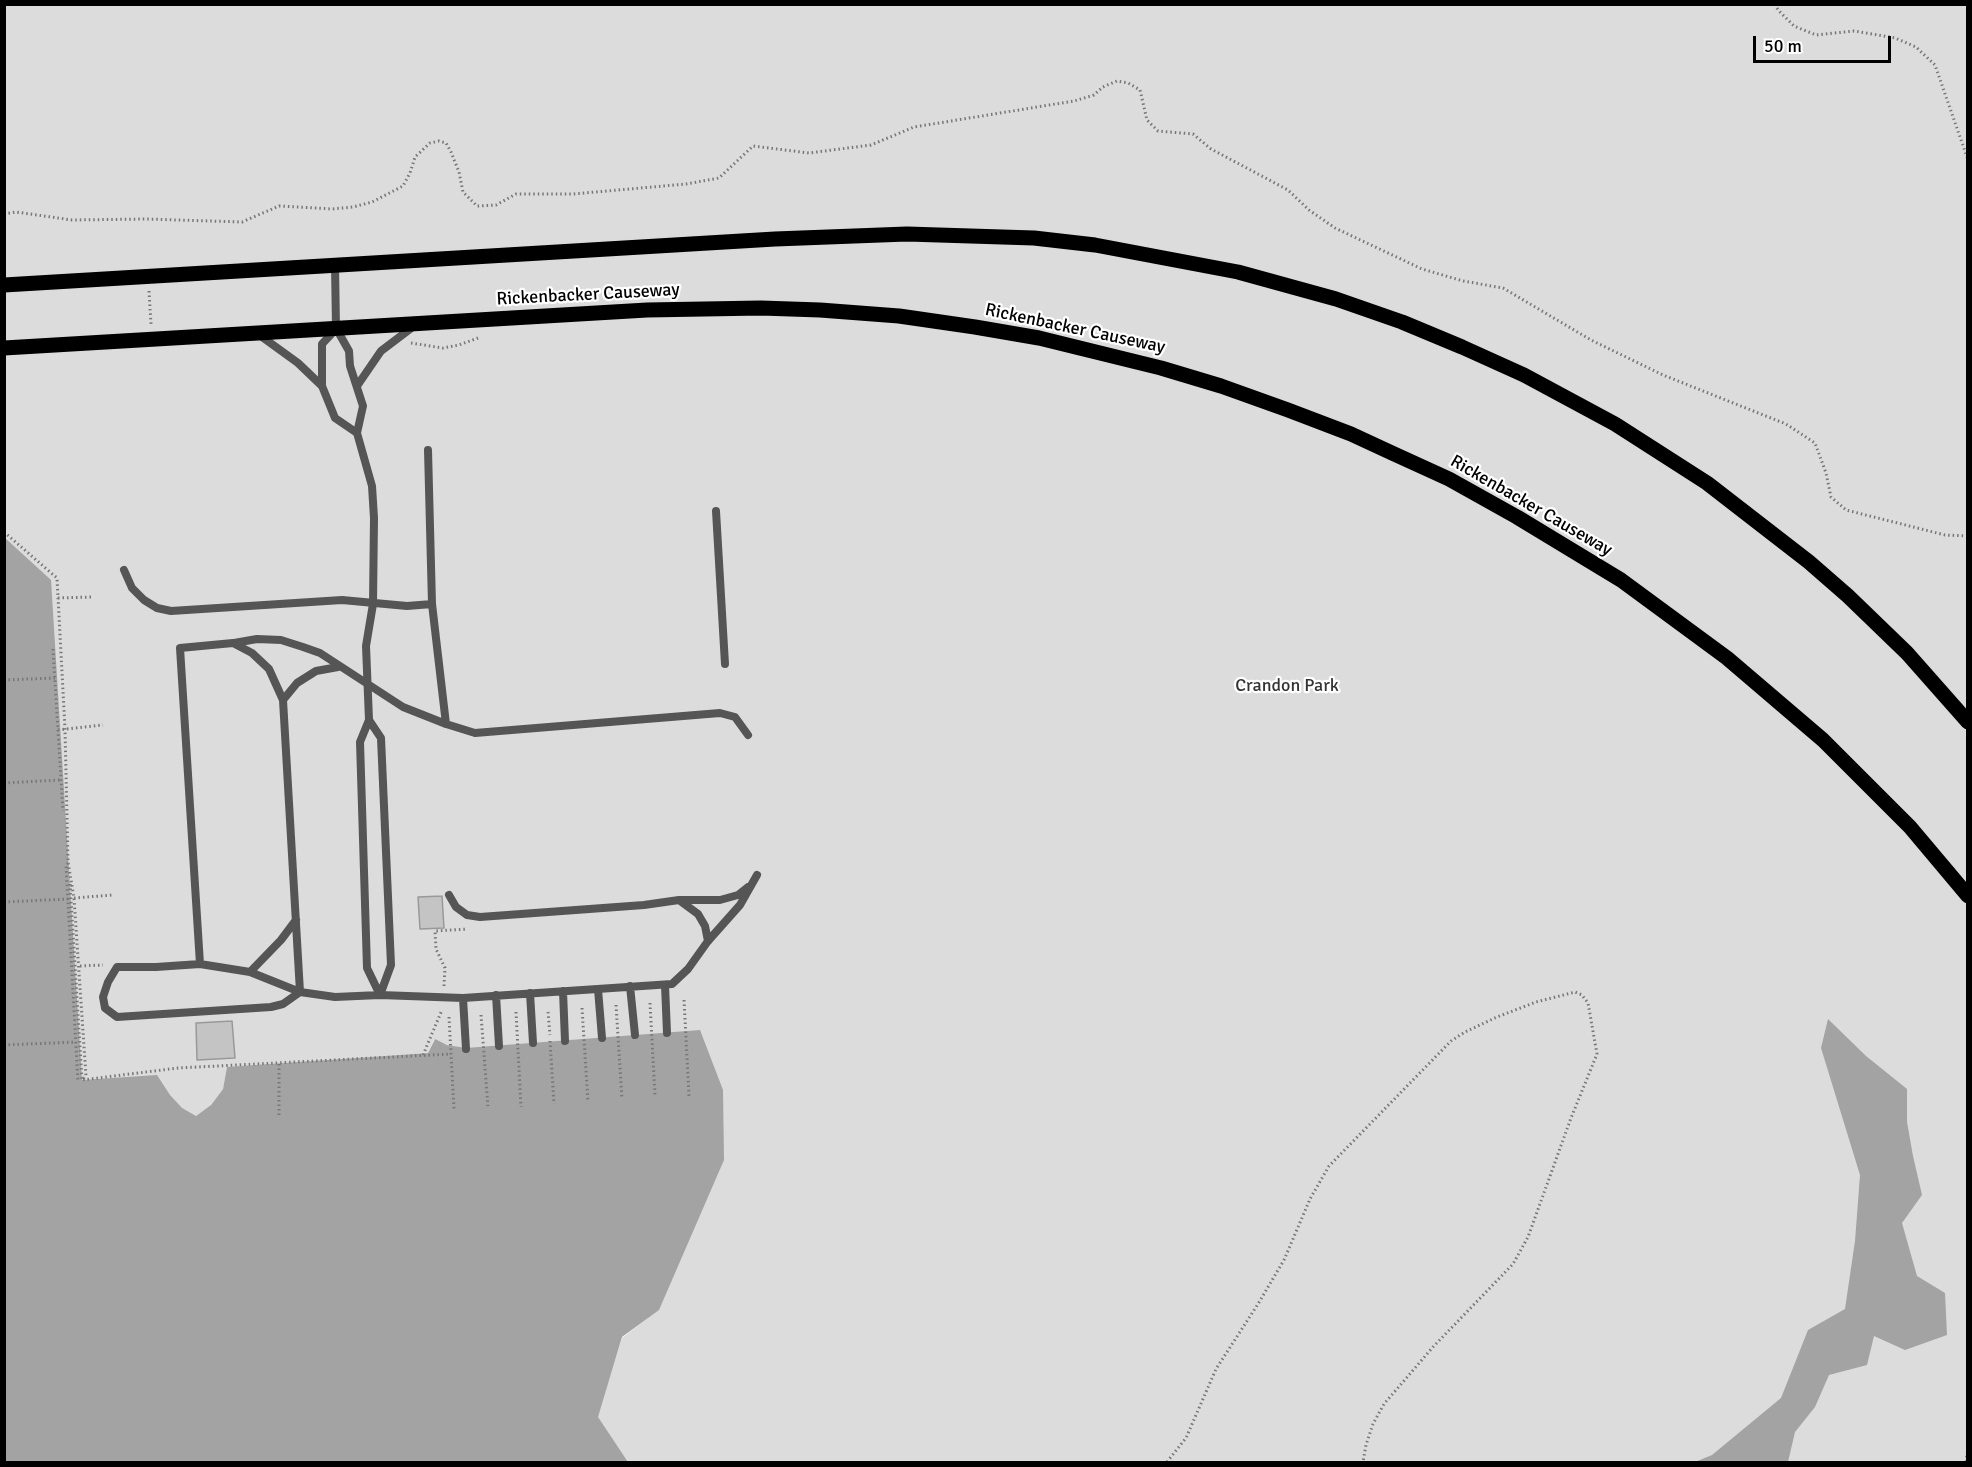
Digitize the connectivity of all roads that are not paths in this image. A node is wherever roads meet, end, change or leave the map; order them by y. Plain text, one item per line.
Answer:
1 (335, 265) junction
2 (4, 285) edge
3 (418, 324) junction
4 (336, 328) junction
5 (258, 334) junction
6 (4, 348) edge
7 (322, 386) junction
8 (357, 386) junction
9 (357, 433) junction
10 (428, 450) dead end
11 (716, 511) dead end
12 (124, 570) dead end
13 (373, 604) junction
14 (432, 604) junction
15 (233, 643) junction
16 (725, 664) dead end
17 (338, 667) junction
18 (369, 684) junction
19 (283, 700) junction
20 (369, 720) junction
21 (1968, 722) edge
22 (446, 724) junction
23 (748, 735) dead end
24 (448, 895) dead end
25 (1968, 896) edge
26 (679, 900) junction
27 (296, 920) junction
28 (708, 941) junction
29 (200, 964) junction
30 (250, 972) junction
31 (664, 985) junction
32 (630, 986) junction
33 (598, 989) junction
34 (563, 991) junction
35 (300, 992) junction
36 (530, 993) junction
37 (380, 995) junction
38 (496, 995) junction
39 (463, 998) junction
40 (667, 1033) dead end
41 (635, 1035) dead end
42 (602, 1038) dead end
43 (565, 1041) dead end
44 (533, 1043) dead end
45 (499, 1046) dead end
46 (466, 1049) dead end

1 - 2 main road
1 - 4 lane
1 - 21 main road
3 - 4 main road, Rickenbacker Causeway
3 - 8 lane
3 - 25 main road, Rickenbacker Causeway
4 - 5 main road, Rickenbacker Causeway
4 - 7 lane
4 - 8 lane
5 - 6 main road, Rickenbacker Causeway
5 - 7 lane
7 - 9 lane
8 - 9 lane
9 - 13 lane
10 - 14 lane
11 - 16 lane
12 - 13 lane
13 - 14 lane
13 - 18 lane
14 - 22 lane
15 - 17 lane
15 - 19 lane
15 - 29 lane
17 - 18 lane
17 - 19 lane
18 - 20 lane
18 - 22 lane
19 - 27 lane
20 - 37 lane
20 - 37 lane
22 - 23 lane
24 - 26 lane
26 - 28 lane
26 - 28 lane
27 - 30 lane
27 - 35 lane
28 - 31 lane
29 - 30 lane
29 - 35 lane
30 - 35 lane
31 - 32 lane
31 - 40 lane
32 - 33 lane
32 - 41 lane
33 - 34 lane
33 - 42 lane
34 - 36 lane
34 - 43 lane
35 - 37 lane
36 - 38 lane
36 - 44 lane
37 - 39 lane
38 - 39 lane
38 - 45 lane
39 - 46 lane

